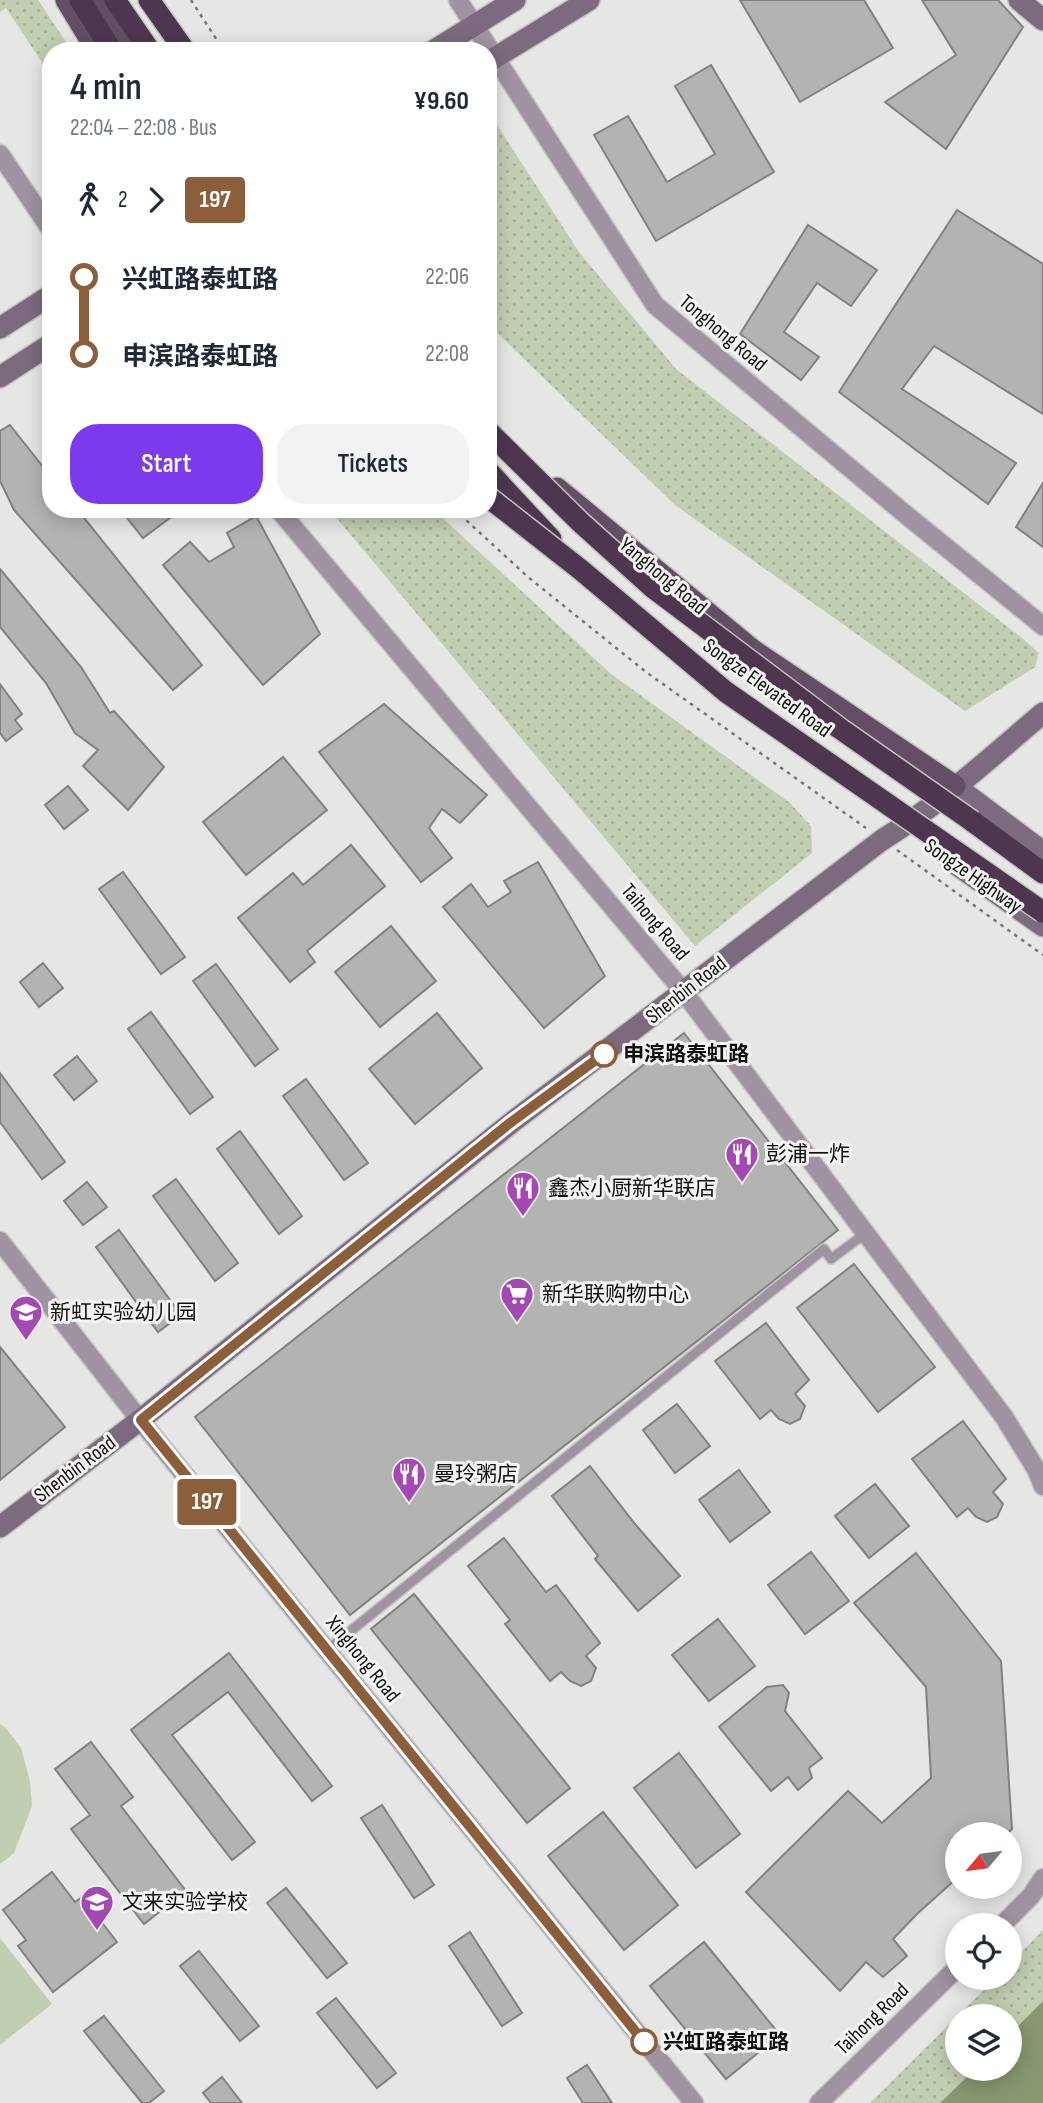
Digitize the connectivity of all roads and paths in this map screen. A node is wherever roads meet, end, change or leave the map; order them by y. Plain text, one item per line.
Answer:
1 (66, 0) edge
2 (80, 0) edge
3 (97, 0) edge
4 (115, 0) edge
5 (149, 0) edge
6 (156, 0) edge
7 (191, 0) edge
8 (457, 0) edge
9 (514, 0) edge
10 (589, 0) edge
11 (1019, 0) edge
12 (1043, 20) edge
13 (473, 26) junction
14 (92, 42) edge
15 (106, 42) edge
16 (123, 42) edge
17 (144, 42) edge
18 (179, 42) edge
19 (180, 42) edge
20 (186, 42) edge
21 (217, 42) edge
22 (447, 42) edge
23 (481, 42) edge
24 (497, 56) edge
25 (497, 69) edge
26 (0, 154) edge
27 (42, 217) edge
28 (42, 301) edge
29 (0, 328) edge
30 (42, 350) edge
31 (0, 377) edge
32 (497, 428) edge
33 (497, 440) edge
34 (497, 481) edge
35 (497, 498) edge
36 (497, 504) edge
37 (286, 518) edge
38 (464, 518) edge
39 (581, 570) junction
40 (1043, 626) edge
41 (1043, 713) edge
42 (955, 786) junction
43 (972, 821) junction
44 (903, 827) junction
45 (882, 840) junction
46 (1043, 853) edge
47 (1043, 873) edge
48 (1043, 912) edge
49 (1043, 926) edge
50 (1043, 955) edge
51 (683, 991) junction
52 (866, 1233) junction
53 (0, 1241) edge
54 (141, 1420) junction
55 (1043, 1486) edge
56 (0, 1527) edge
57 (327, 1650) junction
58 (1043, 1878) edge
59 (1014, 1913) edge
60 (945, 1980) edge
61 (694, 2103) edge
62 (819, 2103) edge

1 - 14 main road
2 - 15 highway
3 - 16 main road
4 - 17 highway
5 - 18 highway
6 - 19 highway
6 - 20 main road
7 - 21 path
8 - 13 street, Tonghong Road
9 - 13 main road
10 - 24 main road
11 - 12 main road
13 - 22 main road
13 - 23 street, Tonghong Road
25 - 40 street, Tonghong Road
26 - 27 street
28 - 29 main road
30 - 31 main road
32 - 42 main road, Yanghong Road
33 - 43 highway, Songze Elevated Road, bridge
34 - 39 highway, Songze Elevated Road, bridge
35 - 44 main road
36 - 39 highway, bridge
37 - 51 street, Taihong Road
38 - 45 path
39 - 48 highway, Songze Elevated Road, bridge
41 - 42 main road, Shenbin Road
42 - 44 main road, Shenbin Road
42 - 46 main road
43 - 46 highway
43 - 47 highway, Songze Elevated Road
44 - 45 main road, Shenbin Road
44 - 49 main road, Songze Highway
45 - 50 path
45 - 51 main road, Shenbin Road
51 - 52 street, Taihong Road
51 - 54 main road, Shenbin Road
52 - 55 street, Taihong Road
52 - 57 lane
53 - 54 street, Xinghong Road
54 - 56 main road, Shenbin Road
54 - 57 street, Xinghong Road
57 - 61 street, Xinghong Road
58 - 59 street
60 - 62 street, Taihong Road

